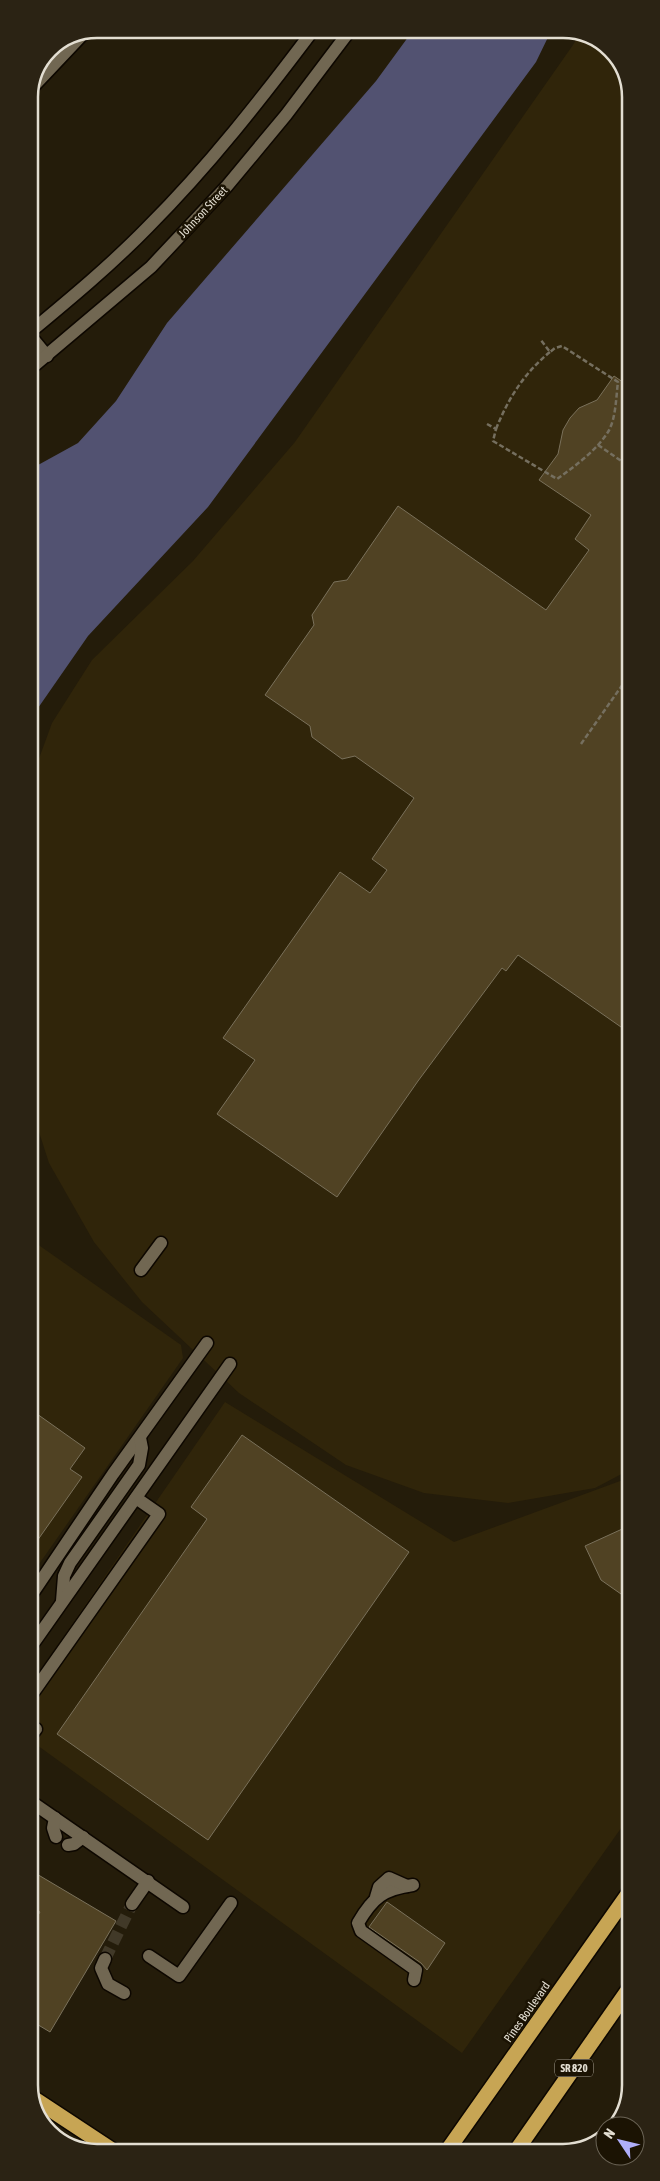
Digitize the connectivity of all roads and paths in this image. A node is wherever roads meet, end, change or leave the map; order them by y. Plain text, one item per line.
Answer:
1 (307, 38) edge
2 (344, 38) edge
3 (76, 41) edge
4 (40, 80) edge
5 (38, 326) edge
6 (540, 338) dead end
7 (38, 345) edge
8 (550, 352) junction
9 (47, 356) junction
10 (38, 363) edge
11 (487, 424) dead end
12 (496, 429) junction
13 (598, 445) junction
14 (622, 462) edge
15 (622, 685) edge
16 (581, 744) dead end
17 (161, 1243) dead end
18 (141, 1270) dead end
19 (207, 1343) dead end
20 (230, 1364) dead end
21 (140, 1438) junction
22 (114, 1474) junction
23 (121, 1491) junction
24 (136, 1498) junction
25 (38, 1586) edge
26 (61, 1604) junction
27 (38, 1637) edge
28 (38, 1686) edge
29 (38, 1806) edge
30 (55, 1818) junction
31 (56, 1837) dead end
32 (83, 1837) junction
33 (68, 1845) dead end
34 (148, 1882) junction
35 (410, 1886) dead end
36 (231, 1903) dead end
37 (622, 1903) edge
38 (132, 1904) tunnel mouth
39 (183, 1907) dead end
40 (149, 1956) dead end
41 (105, 1959) tunnel mouth
42 (414, 1980) dead end
43 (124, 1993) dead end
44 (622, 1999) edge
45 (41, 2103) edge
46 (101, 2143) edge
47 (453, 2144) edge
48 (521, 2144) edge

1 - 5 street
2 - 9 street, Johnson Street
3 - 4 street
6 - 8 path
7 - 9 street
8 - 12 path
8 - 13 path
9 - 10 street, Johnson Street
11 - 12 path
12 - 13 path
13 - 14 path
15 - 16 path
17 - 18 street
19 - 21 street
20 - 24 street
21 - 22 street
21 - 23 street
22 - 23 street
22 - 25 street
23 - 26 street
24 - 26 street
24 - 28 street
26 - 27 street
29 - 30 street
30 - 31 street
30 - 32 street
32 - 33 street
32 - 34 street
34 - 38 street
34 - 39 street
35 - 42 street
36 - 40 street
37 - 47 highway, Pines Boulevard
41 - 43 street
44 - 48 highway, SR 820
45 - 46 highway

